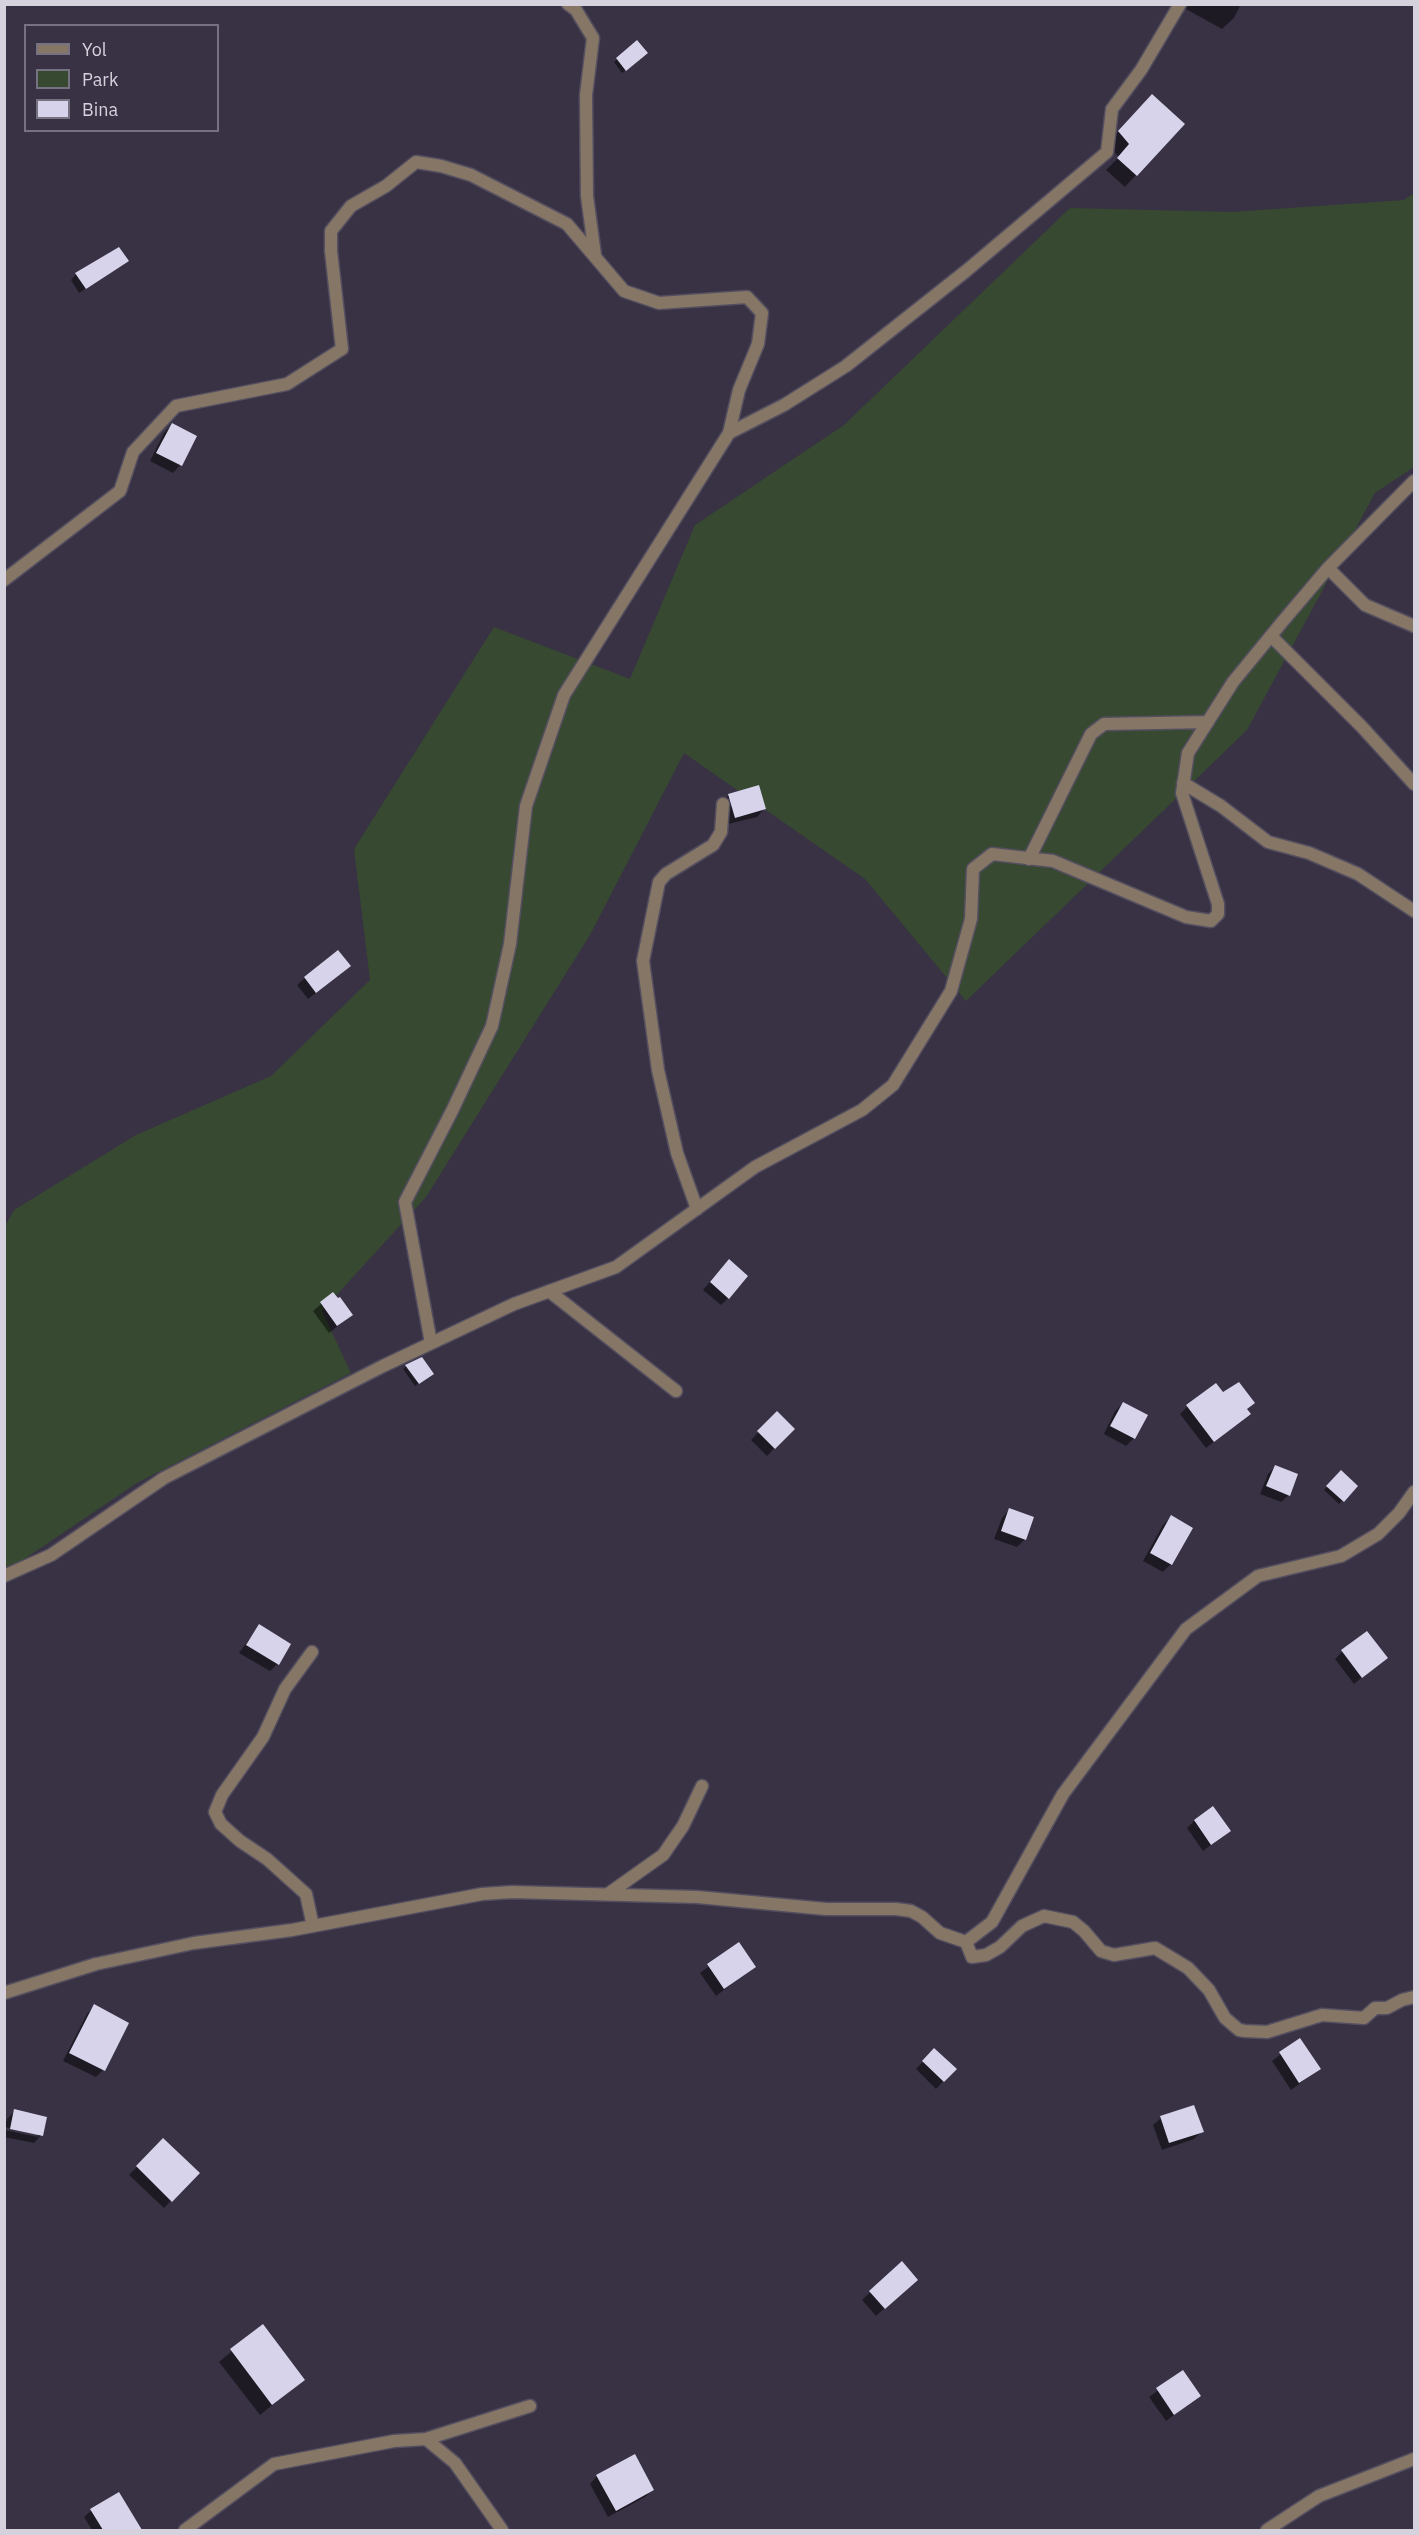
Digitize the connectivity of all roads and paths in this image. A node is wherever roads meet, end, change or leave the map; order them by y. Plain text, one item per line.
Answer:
1 (568, 4) edge
2 (1180, 4) edge
3 (595, 257) junction
4 (729, 433) junction
5 (1414, 482) edge
6 (1328, 568) junction
7 (4, 580) edge
8 (1414, 626) edge
9 (1271, 636) junction
10 (1208, 722) junction
11 (1184, 783) junction
12 (1414, 784) edge
13 (723, 804) dead end
14 (1029, 858) junction
15 (1414, 910) edge
16 (697, 1209) junction
17 (549, 1291) junction
18 (431, 1343) junction
19 (676, 1391) dead end
20 (1414, 1492) edge
21 (4, 1575) edge
22 (312, 1652) dead end
23 (702, 1786) dead end
24 (608, 1894) junction
25 (313, 1926) junction
26 (966, 1942) junction
27 (4, 1994) edge
28 (1414, 1997) edge
29 (530, 2406) dead end
30 (426, 2439) junction
31 (1414, 2459) edge
32 (185, 2530) edge
33 (502, 2530) edge
34 (1267, 2530) edge

1 - 3 street
2 - 4 street
3 - 4 street
3 - 7 street
4 - 18 street
5 - 6 street
6 - 8 street
6 - 9 street
9 - 10 street
9 - 12 street
10 - 11 street
10 - 14 street
11 - 14 street
11 - 15 street
13 - 16 street
14 - 16 street
16 - 17 street
17 - 18 street
17 - 19 street
18 - 21 street
20 - 26 street
22 - 25 street
23 - 24 street
24 - 25 street
24 - 26 street
25 - 27 street
26 - 28 street
29 - 30 street
30 - 32 street
30 - 33 street
31 - 34 street

